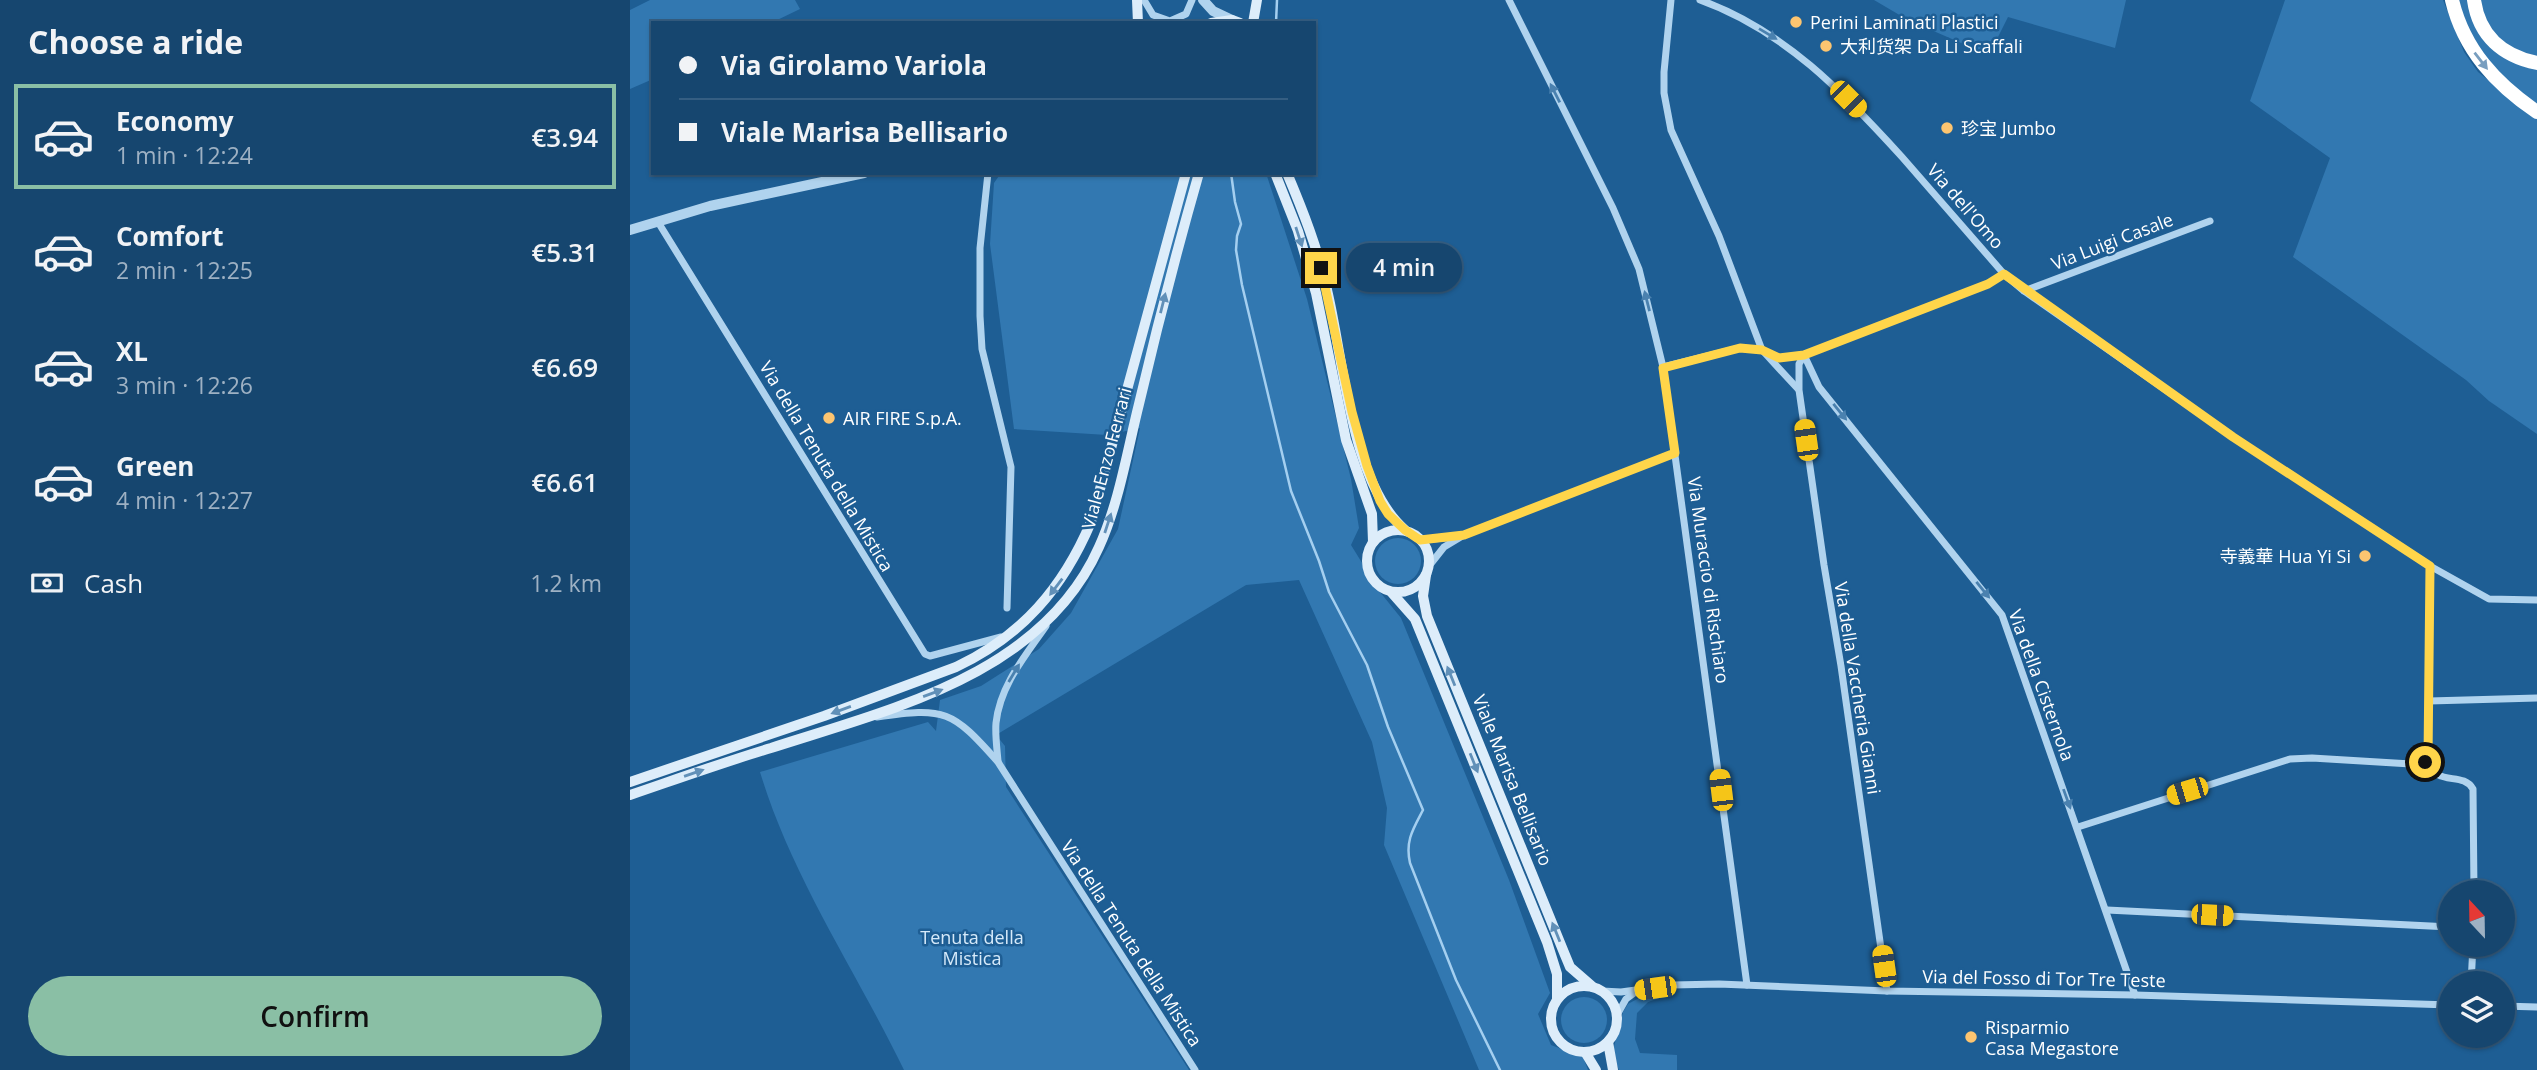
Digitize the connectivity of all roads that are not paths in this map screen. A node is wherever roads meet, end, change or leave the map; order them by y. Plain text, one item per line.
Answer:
1 (1137, 0) edge
2 (1144, 0) edge
3 (1192, 0) edge
4 (1203, 0) edge
5 (1257, 0) edge
6 (1509, 0) edge
7 (1671, 0) edge
8 (2452, 0) edge
9 (2474, 0) edge
10 (1704, 1) edge
11 (1138, 21) edge
12 (1236, 21) edge
13 (1253, 21) edge
14 (2537, 63) edge
15 (2537, 112) edge
16 (855, 175) edge
17 (988, 175) edge
18 (1184, 175) edge
19 (1198, 175) edge
20 (1276, 175) edge
21 (1288, 175) edge
22 (2210, 220) dead end
23 (658, 222) junction
24 (630, 230) edge
25 (2004, 274) junction
26 (2024, 290) junction
27 (1762, 350) junction
28 (1804, 355) junction
29 (1663, 368) junction
30 (1816, 383) junction
31 (1799, 390) junction
32 (1675, 453) junction
33 (1405, 530) junction
34 (1464, 535) junction
35 (1420, 540) junction
36 (1373, 542) junction
37 (2430, 566) junction
38 (1428, 571) junction
39 (1392, 593) junction
40 (2537, 600) edge
41 (1007, 608) dead end
42 (1052, 617) junction
43 (1006, 636) junction
44 (2537, 698) edge
45 (2429, 701) junction
46 (859, 720) junction
47 (2428, 759) junction
48 (998, 762) junction
49 (630, 782) edge
50 (630, 795) edge
51 (2078, 827) junction
52 (2474, 880) edge
53 (2106, 910) junction
54 (2438, 926) edge
55 (1747, 985) junction
56 (1597, 989) junction
57 (1637, 990) junction
58 (1887, 991) junction
59 (2135, 995) junction
60 (1557, 999) junction
61 (2438, 1005) edge
62 (2515, 1006) edge
63 (2537, 1007) edge
64 (1617, 1015) junction
65 (1608, 1042) junction
66 (1585, 1052) junction
67 (1195, 1070) edge
68 (1596, 1070) edge
69 (1613, 1070) edge

1 - 11 main road
2 - 3 street
4 - 12 street
5 - 13 main road
29 -> 6 street, Via Muraccio di Rischiaro
7 - 27 street
8 -> 15 highway
9 - 14 highway
10 -> 25 street, Via dell'Omo
16 - 23 street
17 - 41 street
18 -> 43 main road, Viale Enzo Ferrari
42 -> 19 main road, Viale Enzo Ferrari
20 -> 36 main road
21 - 33 main road
22 - 26 street, Via Luigi Casale
23 - 24 street
23 - 43 street, Via della Tenuta della Mistica
25 - 26 street, Via dell'Omo
25 - 28 street
26 - 37 street, Via dell'Omo
27 - 28 street
27 - 29 street
27 - 31 street
28 - 30 street, Via della Cisternola
28 - 31 street, Via della Vaccheria Gianni
29 - 32 street, Via Muraccio di Rischiaro
30 - 31 street
30 -> 51 street, Via della Cisternola
31 - 58 street, Via della Vaccheria Gianni
32 - 34 street
32 - 55 street, Via Muraccio di Rischiaro
33 - 35 main road
33 - 36 main road
34 - 35 street
34 - 38 street
35 - 38 main road
36 - 39 main road
37 - 40 street, Via dell'Omo
37 - 45 street
38 - 39 main road
56 -> 38 main road, Viale Marisa Bellisario
39 -> 60 main road, Viale Marisa Bellisario
46 -> 42 main road, Viale Enzo Ferrari
48 -> 42 street, Via della Tenuta della Mistica
43 -> 49 main road, Viale Enzo Ferrari
44 - 45 street
45 - 47 street
46 - 48 street, Via della Tenuta della Mistica
50 -> 46 main road, Viale Enzo Ferrari
47 - 51 street
47 - 52 street
48 - 67 street, Via della Tenuta della Mistica
51 - 53 street, Via della Cisternola
53 - 54 street
53 - 59 street, Via della Cisternola
55 - 57 street, Via del Fosso di Tor Tre Teste
55 - 58 street, Via del Fosso di Tor Tre Teste
56 - 57 street, Via del Fosso di Tor Tre Teste
56 - 60 main road
56 - 64 main road
57 - 64 street
58 - 59 street, Via del Fosso di Tor Tre Teste
59 - 61 street, Via del Fosso di Tor Tre Teste
60 - 66 main road
62 - 63 street
64 - 65 main road
65 - 66 main road
65 - 69 main road
66 - 68 main road

